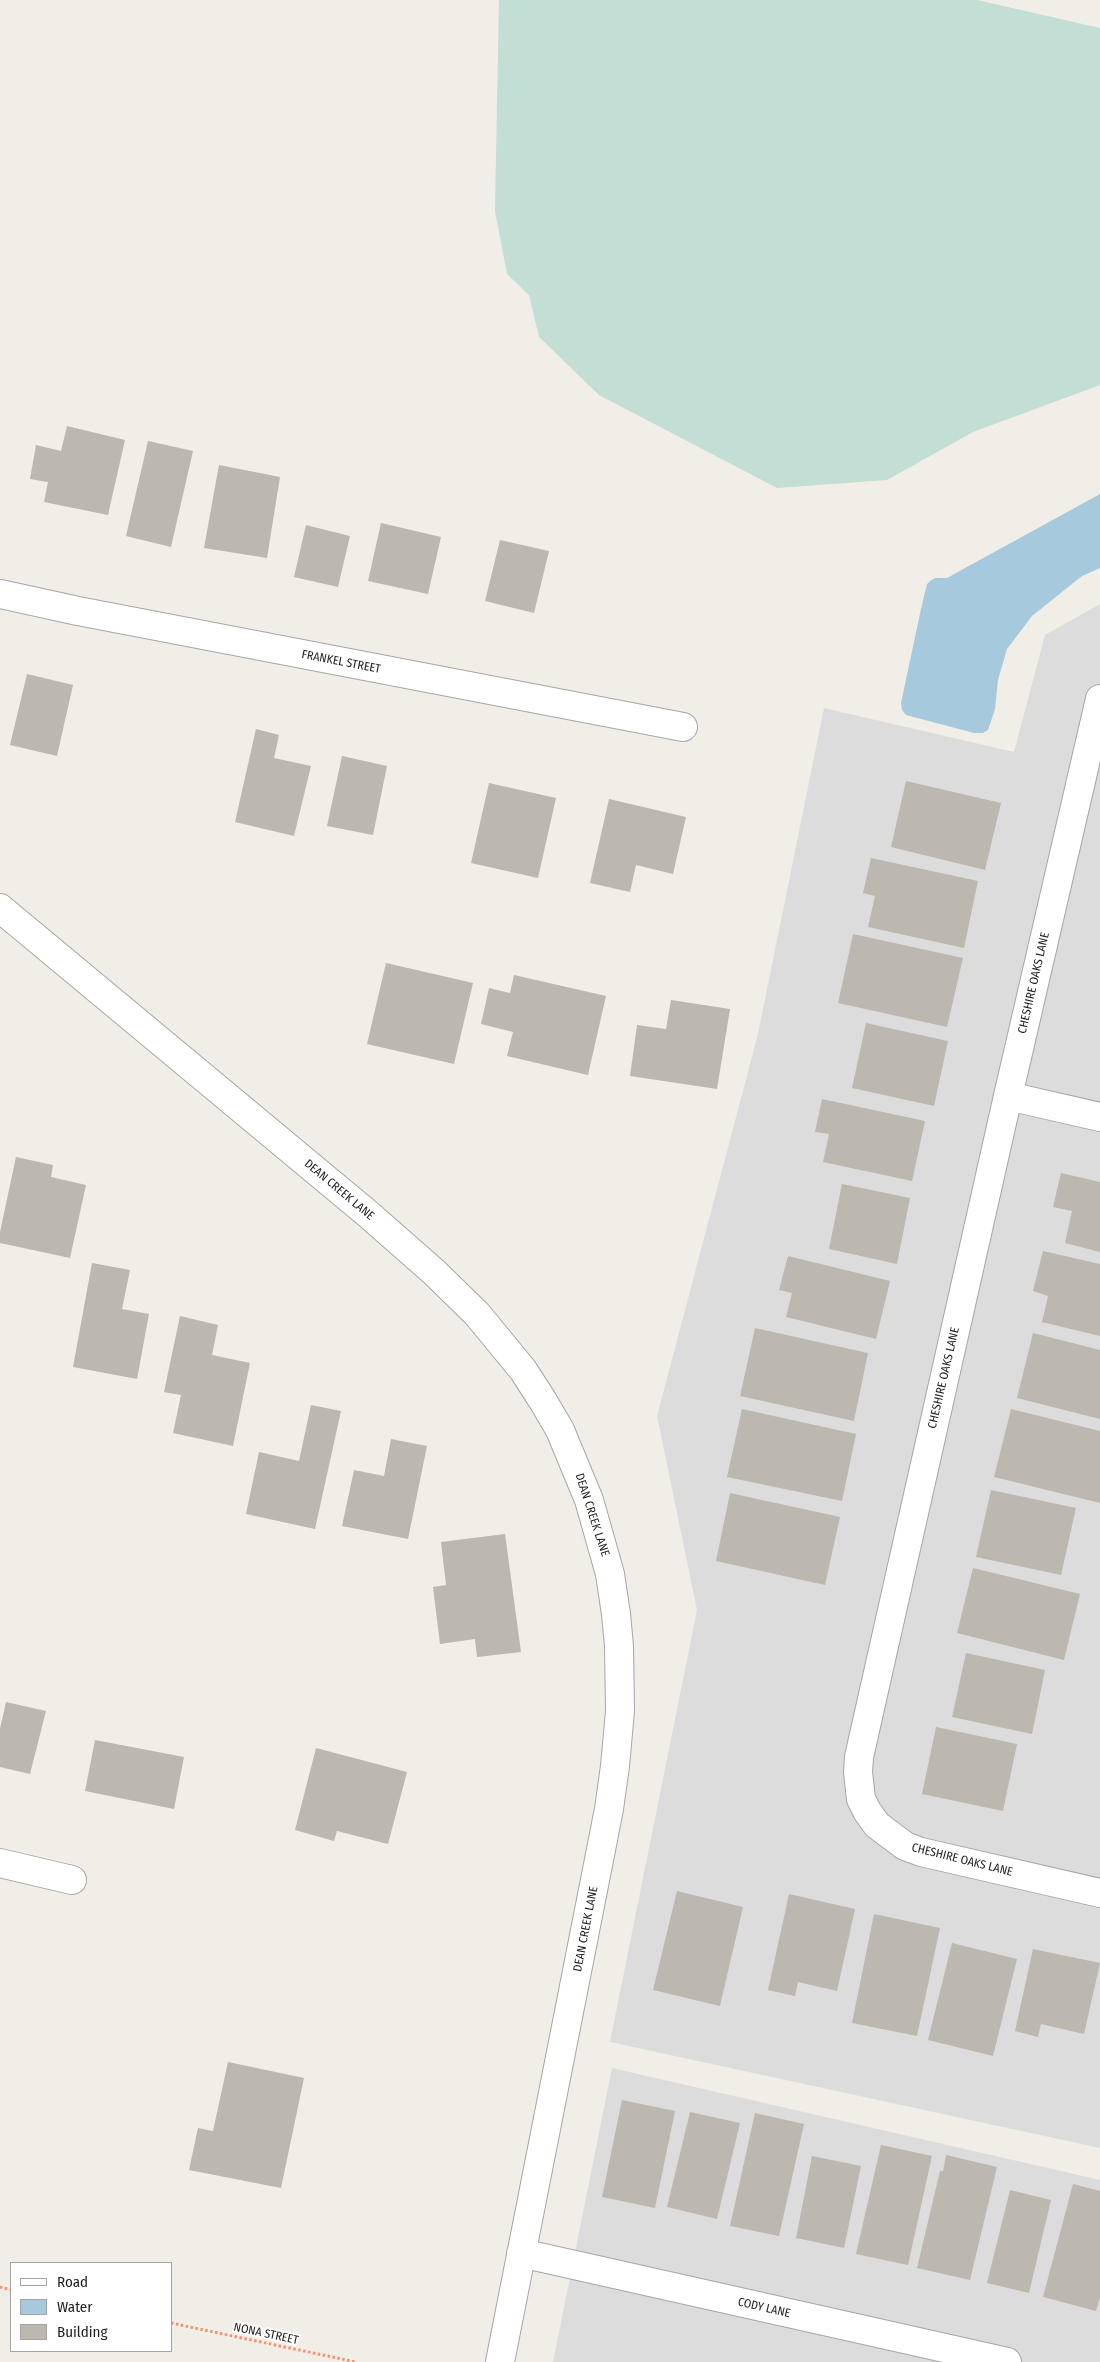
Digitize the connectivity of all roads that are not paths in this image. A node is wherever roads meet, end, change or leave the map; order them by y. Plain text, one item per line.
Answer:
1 (0, 594) edge
2 (1100, 699) edge
3 (683, 727) dead end
4 (0, 908) edge
5 (1008, 1096) junction
6 (1100, 1117) edge
7 (0, 1863) edge
8 (72, 1880) dead end
9 (1100, 1893) edge
10 (521, 2253) junction
11 (500, 2362) edge
12 (1007, 2362) edge

1 - 3 street, FRANKEL STREET
2 - 5 street, CHESHIRE OAKS LANE
4 - 10 street, DEAN CREEK LANE
5 - 6 street
5 - 9 street, CHESHIRE OAKS LANE
7 - 8 street
10 - 11 street, DEAN CREEK LANE
10 - 12 street, CODY LANE

